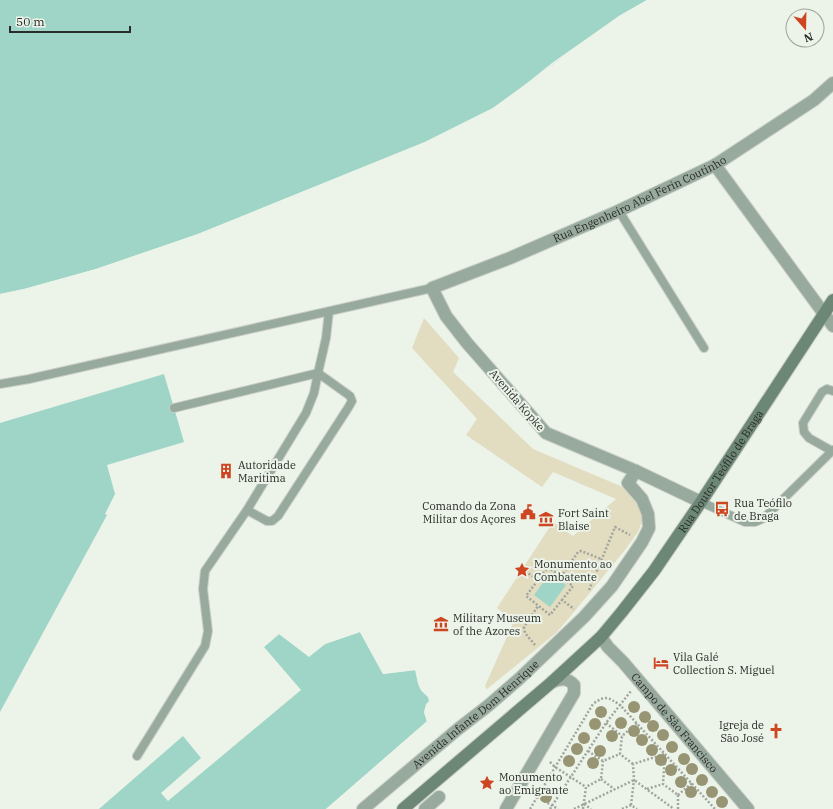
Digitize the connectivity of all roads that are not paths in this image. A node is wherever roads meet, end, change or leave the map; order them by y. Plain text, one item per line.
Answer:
1 (833, 83) edge
2 (715, 165) junction
3 (619, 211) junction
4 (432, 288) junction
5 (833, 300) edge
6 (329, 311) junction
7 (824, 314) junction
8 (833, 326) edge
9 (704, 348) dead end
10 (318, 373) junction
11 (29, 379) junction
12 (0, 384) edge
13 (0, 389) edge
14 (833, 391) edge
15 (174, 408) dead end
16 (832, 451) edge
17 (636, 471) junction
18 (701, 502) junction
19 (247, 510) junction
20 (601, 637) junction
21 (552, 682) junction
22 (137, 756) dead end
23 (363, 809) edge
24 (403, 809) edge
25 (425, 809) edge
26 (433, 809) edge
27 (506, 809) edge
28 (748, 809) edge

1 - 2 street, Rua Engenheiro Abel Ferin Coutinho
2 - 3 street, Rua Engenheiro Abel Ferin Coutinho
2 - 7 street
3 - 4 street, Rua Engenheiro Abel Ferin Coutinho
3 - 9 lane
4 - 6 lane
4 - 17 street, Avenida Kopke
5 - 7 main road, Rua Doutor Teófilo de Braga
6 - 10 lane
6 - 11 lane
7 - 8 street
7 - 18 main road, Rua Doutor Teófilo de Braga
10 - 15 lane
10 - 19 lane
10 - 19 lane
11 - 12 lane
11 - 13 lane
14 - 16 lane
16 - 18 lane
17 - 18 street, Avenida Kopke
17 - 23 street, Avenida Infante Dom Henrique
18 - 20 main road, Rua Doutor Teófilo de Braga
19 - 22 lane
20 - 21 main road
20 - 28 street, Campo de São Francisco
21 - 24 main road
21 - 27 street
25 - 26 street

